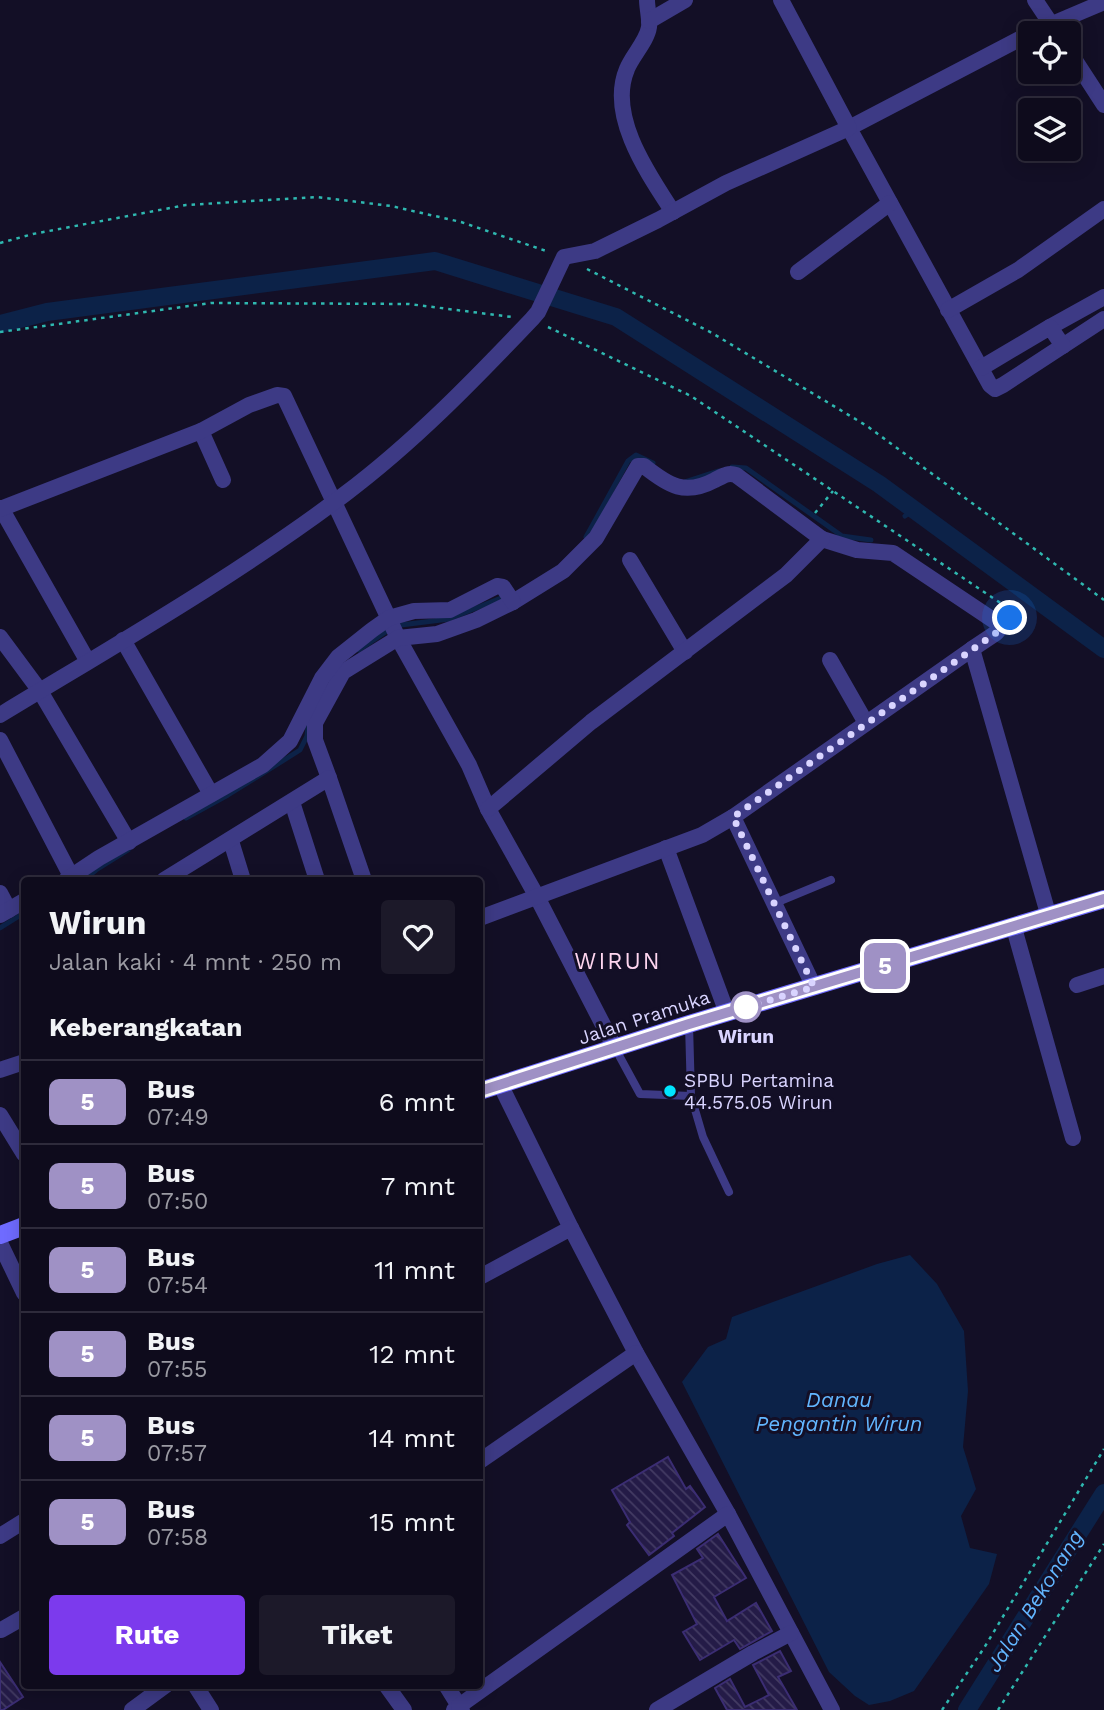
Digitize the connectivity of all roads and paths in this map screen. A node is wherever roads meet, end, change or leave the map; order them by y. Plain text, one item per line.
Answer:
1 (647, 0) edge
2 (685, 0) edge
3 (781, 0) edge
4 (1035, 0) edge
5 (1104, 2) edge
6 (649, 21) junction
7 (1049, 21) edge
8 (1067, 21) edge
9 (1018, 40) edge
10 (1081, 70) edge
11 (1104, 105) edge
12 (849, 128) junction
13 (890, 203) junction
14 (1104, 209) edge
15 (673, 212) junction
16 (0, 243) edge
17 (561, 263) junction
18 (798, 272) dead end
19 (1104, 297) edge
20 (948, 310) junction
21 (535, 316) junction
22 (1104, 319) edge
23 (0, 332) edge
24 (1057, 337) junction
25 (981, 368) junction
26 (201, 431) junction
27 (223, 480) dead end
28 (833, 491) junction
29 (332, 502) junction
30 (0, 508) edge
31 (819, 508) dead end
32 (822, 539) junction
33 (631, 560) dead end
34 (511, 597) junction
35 (1104, 600) edge
36 (1002, 626) junction
37 (394, 628) junction
38 (0, 637) edge
39 (124, 640) junction
40 (972, 649) junction
41 (685, 652) junction
42 (87, 660) junction
43 (830, 660) dead end
44 (40, 691) junction
45 (0, 715) edge
46 (866, 723) junction
47 (0, 740) edge
48 (329, 778) junction
49 (211, 794) junction
50 (292, 802) junction
51 (488, 809) junction
52 (733, 817) junction
53 (231, 841) junction
54 (129, 842) junction
55 (666, 848) junction
56 (68, 877) edge
57 (70, 877) edge
58 (169, 877) edge
59 (242, 877) edge
60 (316, 877) edge
61 (363, 877) edge
62 (831, 880) dead end
63 (0, 893) edge
64 (536, 895) junction
65 (1104, 899) edge
66 (21, 903) edge
67 (773, 904) junction
68 (4, 913) edge
69 (483, 917) edge
70 (1049, 917) junction
71 (1014, 928) junction
72 (1104, 976) edge
73 (1077, 985) dead end
74 (814, 987) junction
75 (727, 1013) junction
76 (689, 1024) junction
77 (615, 1048) junction
78 (21, 1063) edge
79 (0, 1069) edge
80 (501, 1086) junction
81 (483, 1090) edge
82 (691, 1096) junction
83 (0, 1115) edge
84 (1073, 1138) dead end
85 (21, 1149) edge
86 (729, 1192) dead end
87 (21, 1227) edge
88 (571, 1228) junction
89 (0, 1234) edge
90 (0, 1243) edge
91 (483, 1275) edge
92 (21, 1287) edge
93 (636, 1353) junction
94 (1104, 1449) edge
95 (483, 1459) edge
96 (728, 1514) junction
97 (21, 1525) edge
98 (0, 1536) edge
99 (1104, 1544) edge
100 (21, 1619) edge
101 (0, 1630) edge
102 (791, 1633) junction
103 (161, 1689) edge
104 (197, 1689) edge
105 (389, 1689) edge
106 (448, 1689) edge
107 (458, 1709) edge
108 (132, 1710) edge
109 (211, 1710) edge
110 (404, 1710) edge
111 (657, 1710) edge
112 (832, 1710) edge
113 (942, 1710) edge
114 (999, 1710) edge

1 - 6 street
2 - 6 street
3 - 12 street
4 - 7 street
5 - 8 street
6 - 15 street
9 - 12 street
10 - 11 street
12 - 13 street
12 - 15 street
13 - 18 street
13 - 20 street
14 - 20 street
15 - 17 street
16 - 17 path
17 - 21 street
17 - 35 path
19 - 24 street
20 - 25 street
21 - 23 path
21 - 28 path
21 - 29 street
22 - 24 street
24 - 25 street
24 - 25 street
26 - 27 street
26 - 29 street
26 - 30 street
28 - 31 path
28 - 36 path
29 - 37 street
29 - 39 street
30 - 42 street
32 - 34 street
32 - 36 street
32 - 41 street
33 - 41 street
34 - 37 street
34 - 37 street
36 - 40 street
37 - 48 street
37 - 49 street
37 - 51 street
38 - 44 street
39 - 42 street
39 - 49 street
40 - 46 street
40 - 70 street
41 - 51 street
42 - 44 street
43 - 46 street
44 - 45 street
44 - 54 street
46 - 52 street
47 - 56 street
48 - 50 street
48 - 61 street
49 - 54 street
50 - 53 street
50 - 60 street
51 - 64 street
52 - 55 street
52 - 67 street
53 - 58 street
53 - 59 street
54 - 57 street
55 - 64 street
55 - 75 street
62 - 67 lane
63 - 68 street
64 - 69 street
64 - 77 street
65 - 70 main road, Jalan Pramuka
66 - 68 street
67 - 74 street
70 - 71 main road, Jalan Pramuka
71 - 74 main road, Jalan Pramuka
71 - 84 street
72 - 73 street
74 - 75 main road, Jalan Pramuka
75 - 76 main road, Jalan Pramuka
76 - 77 main road, Jalan Pramuka
76 - 82 lane
77 - 80 main road, Jalan Pramuka
77 - 82 lane
78 - 79 street
80 - 81 main road, Jalan Pramuka
80 - 88 street
82 - 86 lane
83 - 85 street
87 - 89 main road
88 - 91 street
88 - 93 street
90 - 92 street
93 - 95 street
93 - 96 street
94 - 113 path
96 - 102 street
96 - 107 street
97 - 98 street
99 - 114 path
100 - 101 street
102 - 111 street
102 - 112 street
103 - 108 street
104 - 109 street
105 - 110 street
106 - 107 street

